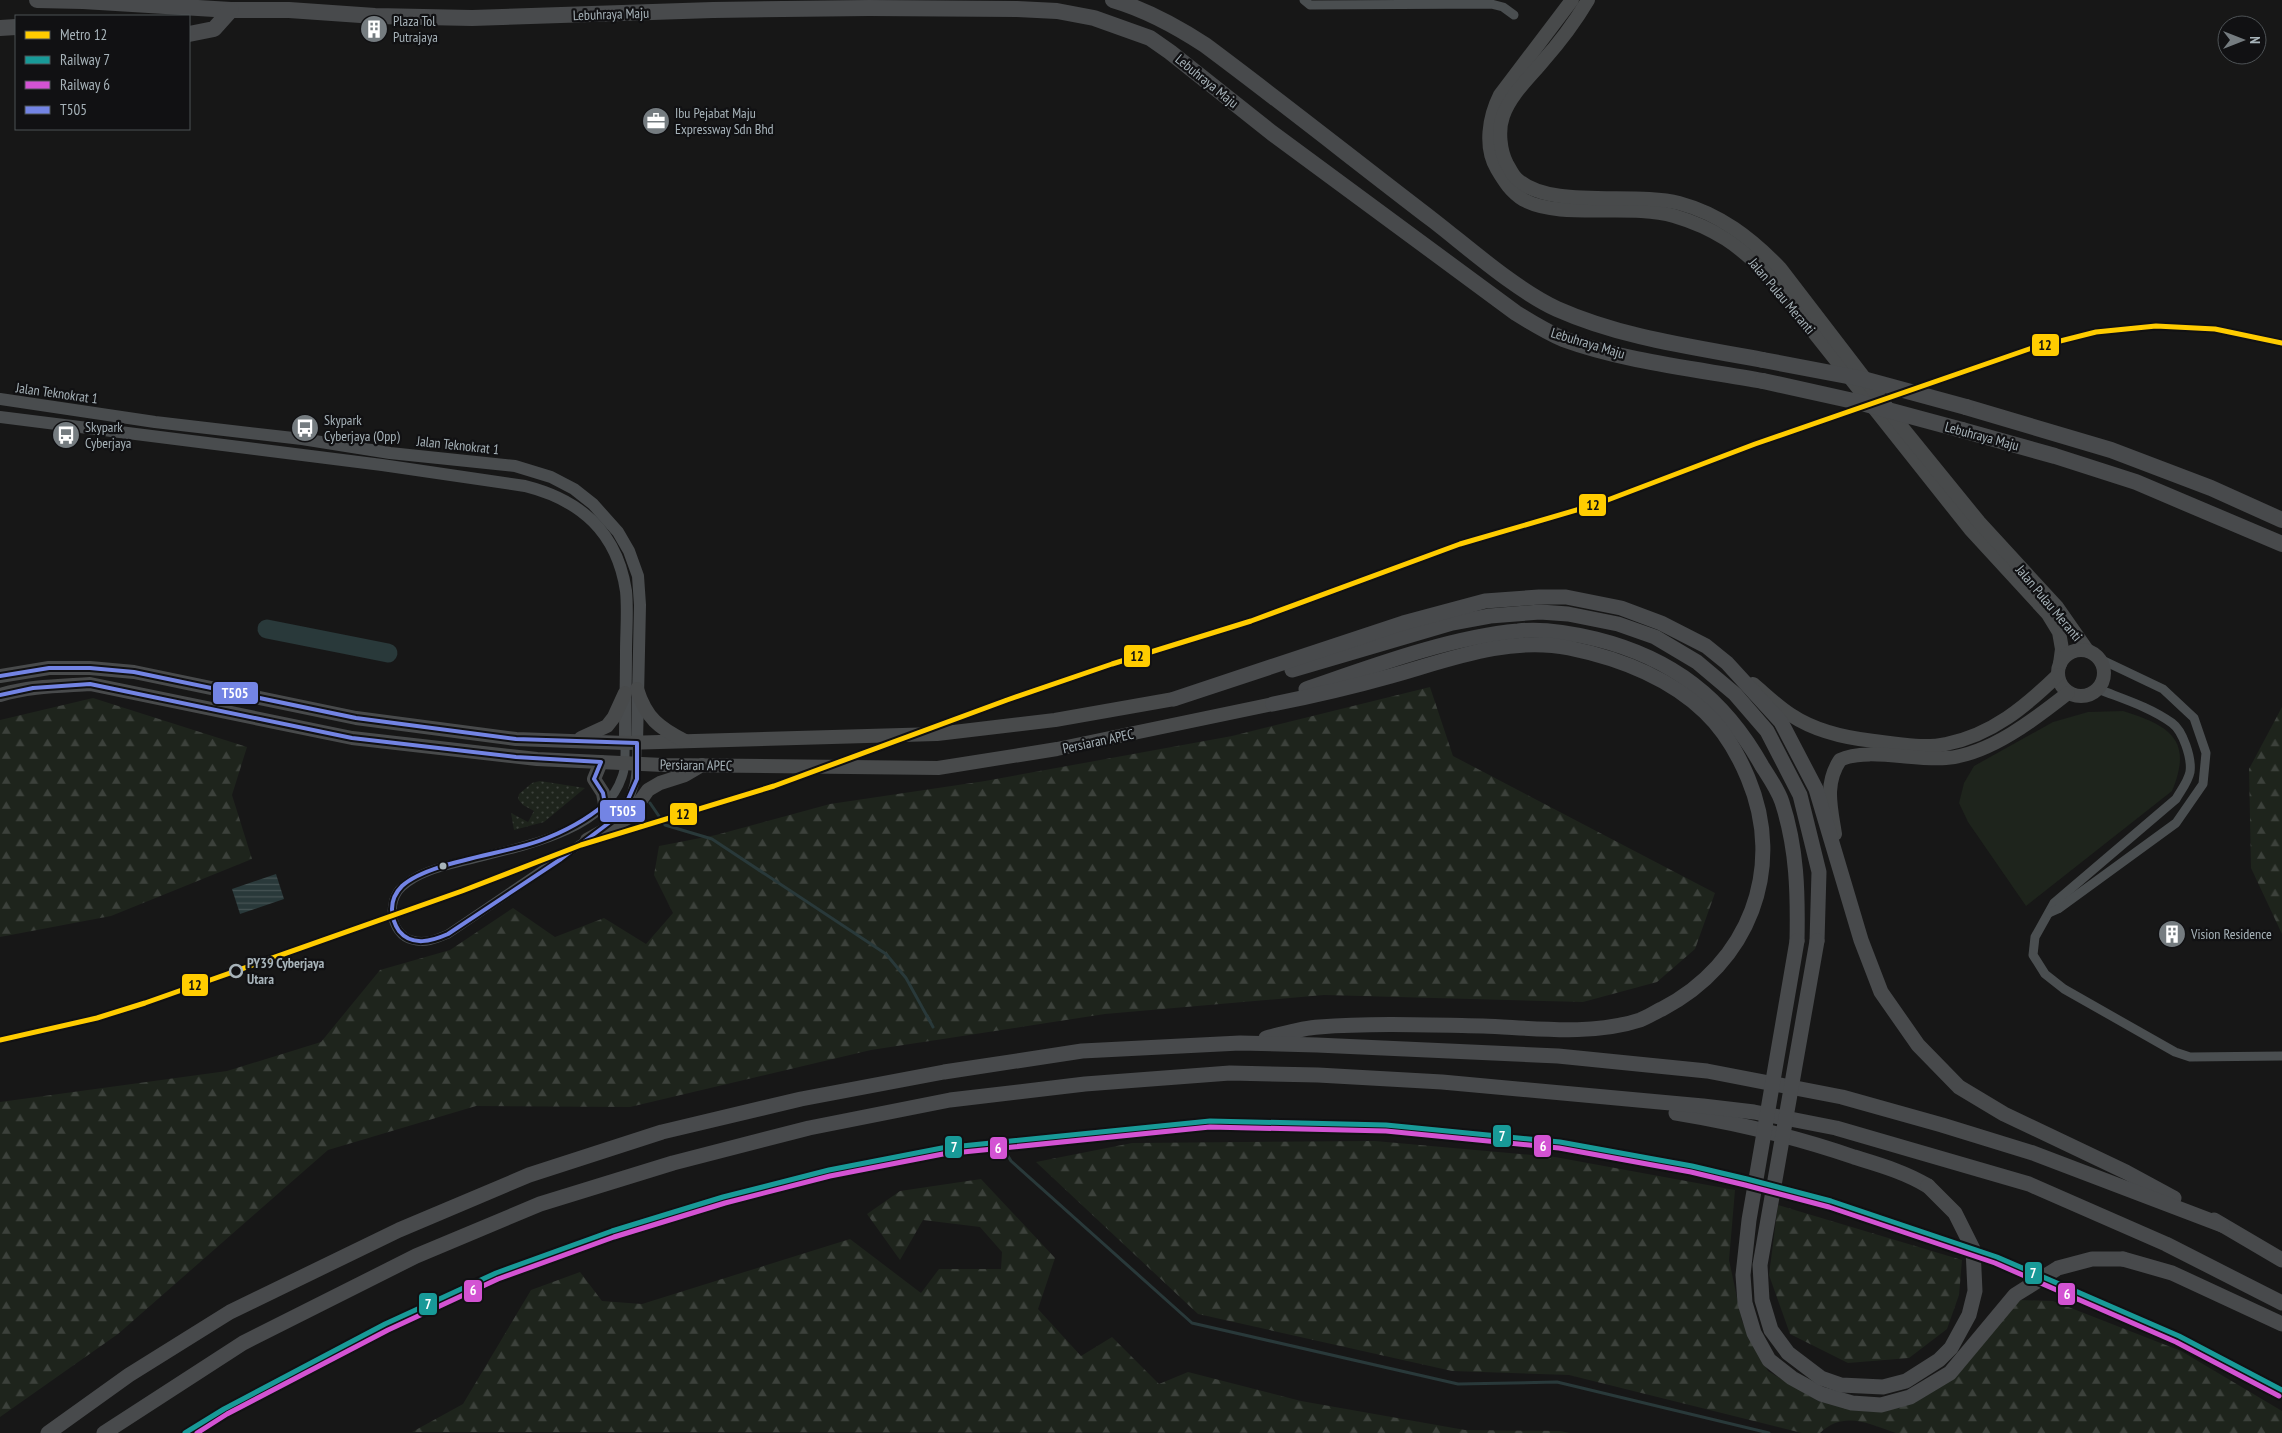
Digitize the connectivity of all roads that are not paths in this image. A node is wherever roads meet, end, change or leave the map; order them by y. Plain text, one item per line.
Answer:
1 (37, 0) edge
2 (1113, 0) edge
3 (1304, 0) edge
4 (1572, 0) edge
5 (1588, 0) edge
6 (231, 10) junction
7 (1514, 15) dead end
8 (15, 27) edge
9 (0, 28) edge
10 (190, 34) edge
11 (0, 400) edge
12 (0, 417) edge
13 (2282, 520) edge
14 (2282, 544) edge
15 (2087, 650) junction
16 (2100, 659) junction
17 (1727, 663) junction
18 (2059, 669) junction
19 (0, 676) edge
20 (2098, 690) junction
21 (631, 691) junction
22 (2068, 693) junction
23 (0, 695) edge
24 (1174, 699) junction
25 (1273, 704) junction
26 (578, 740) junction
27 (631, 743) junction
28 (688, 743) junction
29 (600, 762) junction
30 (631, 763) junction
31 (703, 764) junction
32 (605, 804) junction
33 (587, 840) junction
34 (1840, 866) junction
35 (2048, 913) junction
36 (1240, 1044) junction
37 (2282, 1056) edge
38 (1557, 1093) junction
39 (2222, 1225) junction
40 (2282, 1260) edge
41 (2282, 1303) edge
42 (2282, 1324) edge
43 (48, 1433) edge
44 (104, 1433) edge

1 - 6 highway, Lebuhraya Maju
2 - 13 highway, Lebuhraya Maju, bridge
3 - 7 street
4 - 18 main road, Jalan Pulau Meranti
5 - 15 main road, Jalan Pulau Meranti
6 - 10 highway
6 - 14 highway, Lebuhraya Maju, bridge
8 - 9 highway
11 - 21 main road, Jalan Teknokrat 1
12 - 21 main road, Jalan Teknokrat 1
15 - 16 main road
15 - 18 main road
16 - 20 main road
16 - 35 street
17 - 18 main road
17 - 24 highway
17 - 34 highway
18 - 22 main road
19 - 26 main road, Persiaran APEC
20 - 22 main road
20 - 35 street
21 - 26 main road
21 - 27 main road, Jalan Teknokrat 1
21 - 28 main road
22 - 34 main road
23 - 29 main road, Persiaran APEC
24 - 28 main road, Persiaran APEC
24 - 38 highway, bridge
25 - 31 main road, Persiaran APEC
25 - 36 highway
25 - 42 highway, bridge
26 - 27 main road, Persiaran APEC
27 - 28 main road, Persiaran APEC
27 - 30 street
29 - 30 main road, Persiaran APEC
29 - 32 main road
30 - 31 main road, Persiaran APEC
30 - 32 street
30 - 33 street
31 - 33 main road
32 - 33 street
34 - 39 highway
35 - 37 street
36 - 39 highway
36 - 43 highway
38 - 41 highway
38 - 44 highway
39 - 40 highway

